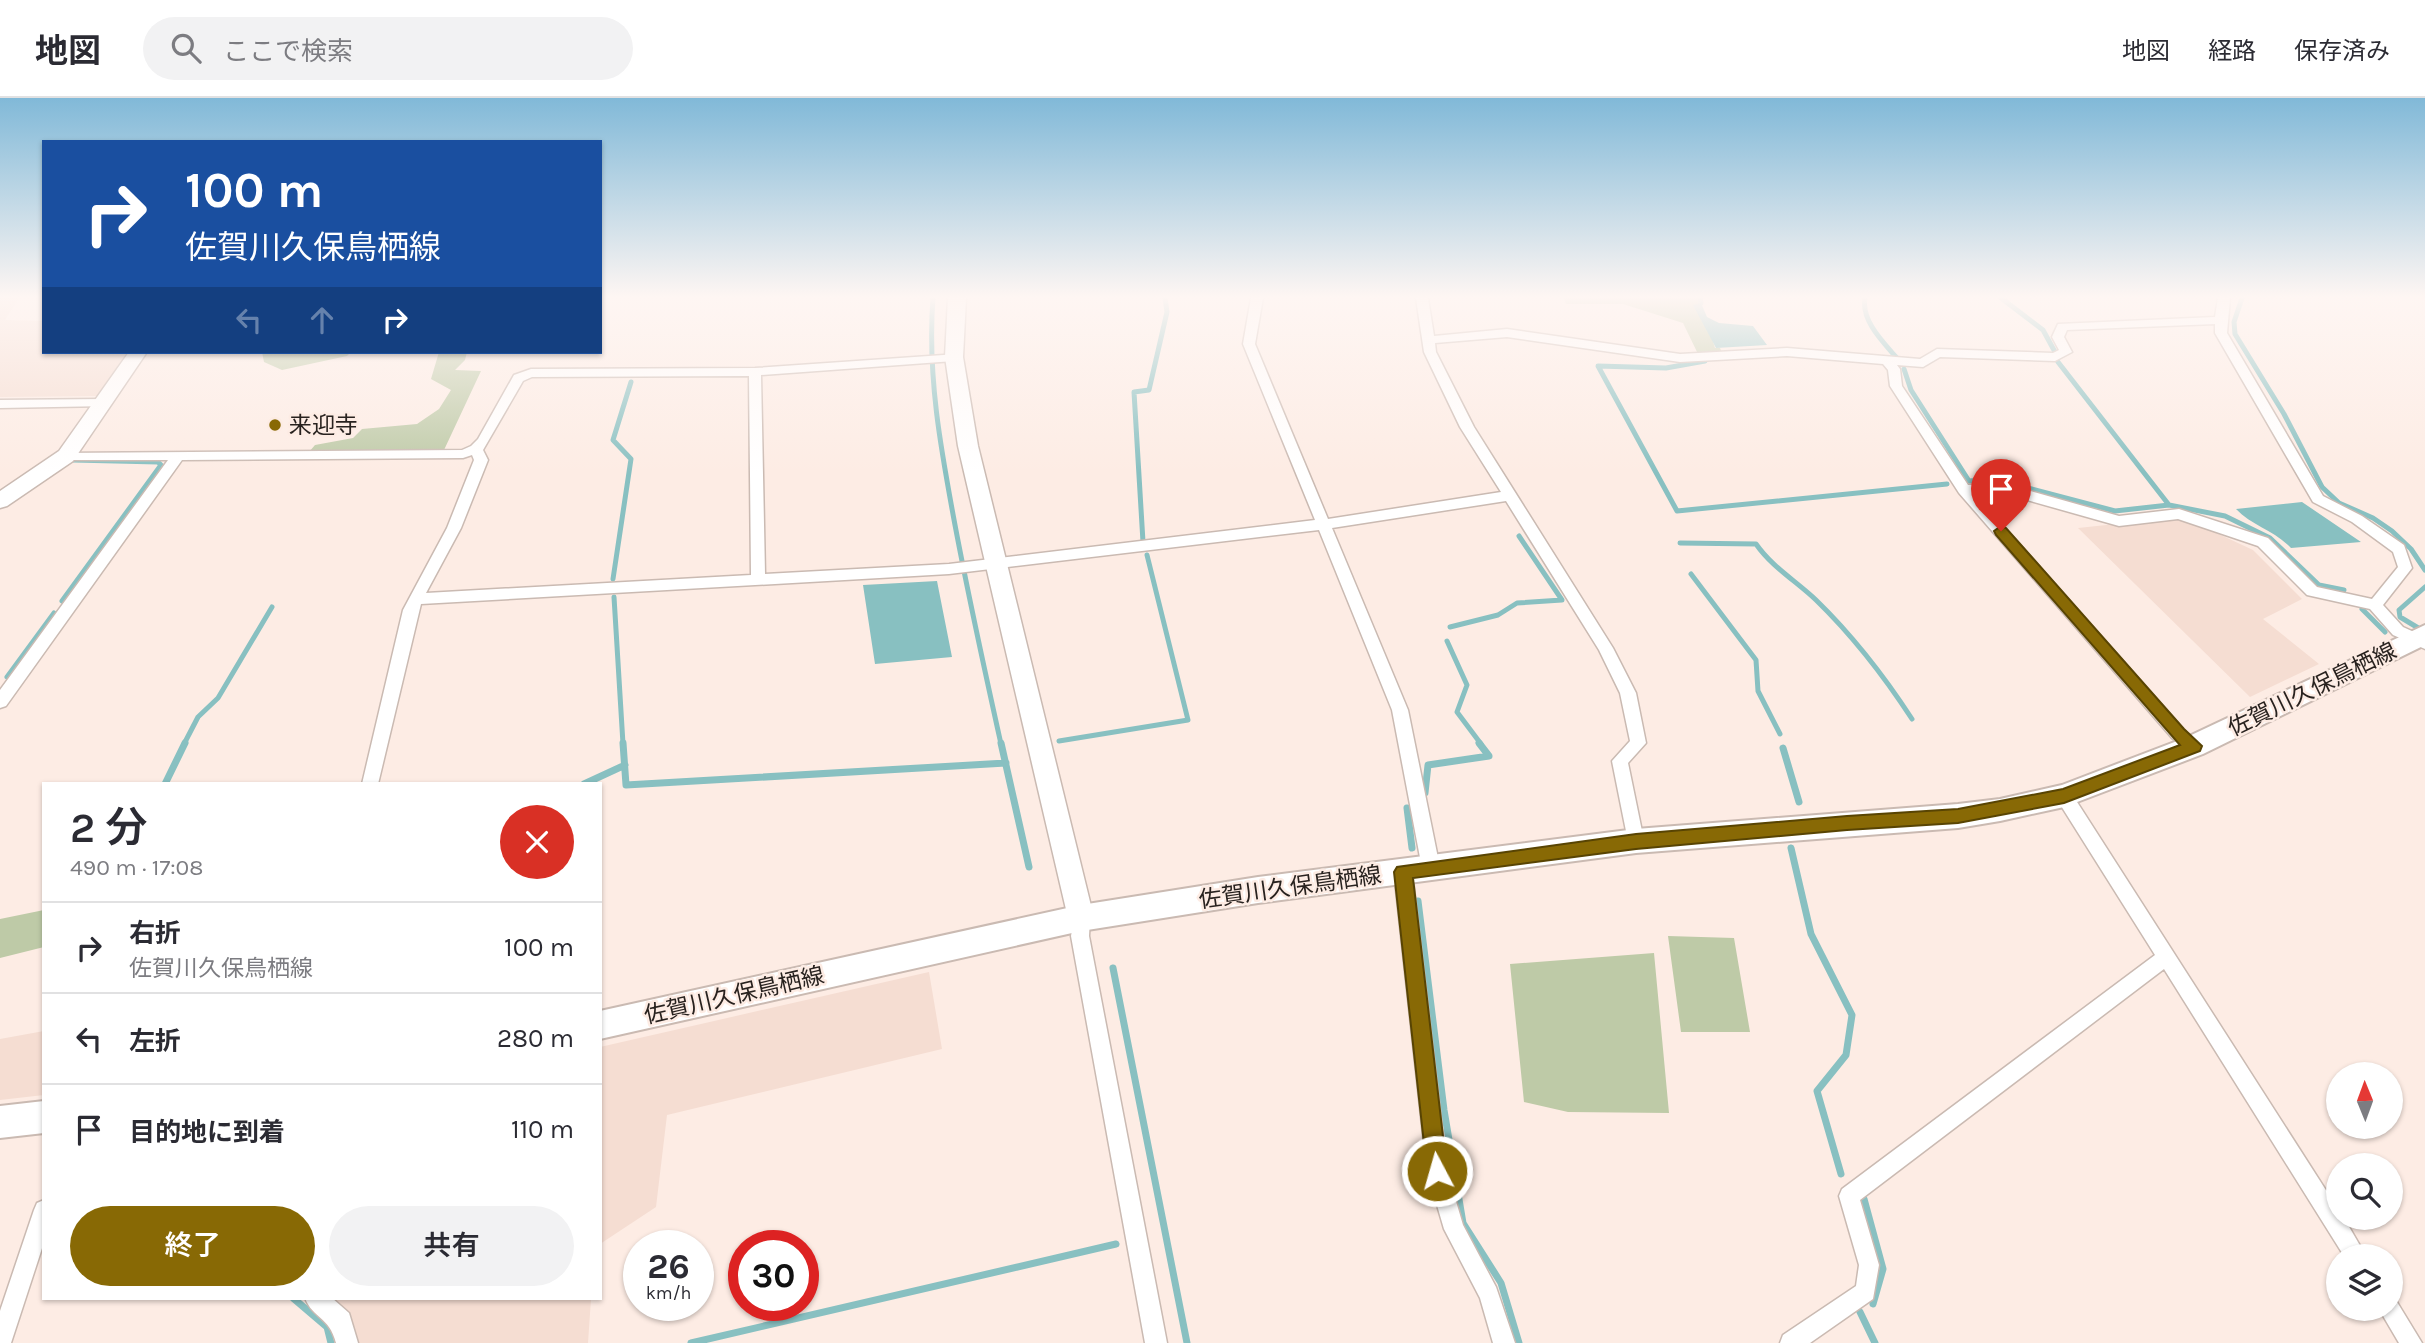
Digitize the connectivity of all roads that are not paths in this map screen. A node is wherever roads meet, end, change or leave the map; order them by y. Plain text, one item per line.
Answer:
1 (135, 356) edge
2 (1254, 356) edge
3 (1432, 356) edge
4 (1666, 356) edge
5 (1714, 356) edge
6 (1828, 356) edge
7 (1933, 356) edge
8 (2010, 356) edge
9 (2058, 356) edge
10 (2234, 356) edge
11 (946, 358) joint
12 (1888, 362) junction
13 (755, 372) junction
14 (103, 403) junction
15 (0, 404) edge
16 (476, 449) junction
17 (66, 456) junction
18 (177, 457) junction
19 (1964, 490) junction
20 (1508, 496) junction
21 (0, 501) edge
22 (1324, 524) junction
23 (985, 565) junction
24 (758, 579) junction
25 (415, 599) junction
26 (2375, 605) junction
27 (2422, 638) edge
28 (0, 702) edge
29 (2194, 746) junction
30 (370, 782) edge
31 (2064, 796) junction
32 (1636, 841) junction
33 (1431, 868) junction
34 (1403, 872) junction
35 (1081, 918) junction
36 (2167, 956) junction
37 (602, 1025) edge
38 (42, 1117) edge
39 (0, 1122) edge
40 (42, 1216) edge
41 (2348, 1244) edge
42 (317, 1300) edge
43 (2397, 1321) edge
44 (0, 1343) edge
45 (347, 1343) edge
46 (1156, 1343) edge
47 (1504, 1343) edge
48 (1791, 1343) edge
49 (2411, 1343) edge

1 - 14 street
2 - 22 street
3 - 20 street
4 - 5 street
6 - 12 street
7 - 12 street
8 - 9 street
10 - 26 street
11 - 13 street
11 - 23 street
12 - 19 street
13 - 16 street
13 - 24 street
14 - 15 street
14 - 17 street
16 - 18 street
16 - 25 street
17 - 18 street
17 - 21 street
18 - 28 street
19 - 26 street
19 - 29 street
20 - 22 street
20 - 32 street
22 - 23 street
22 - 33 street
23 - 24 street
23 - 35 street
24 - 25 street
25 - 30 street
26 - 27 street
27 - 29 main road, 佐賀川久保鳥栖線
29 - 31 main road, 佐賀川久保鳥栖線
31 - 32 main road, 佐賀川久保鳥栖線
31 - 36 street
32 - 33 main road, 佐賀川久保鳥栖線
33 - 34 main road, 佐賀川久保鳥栖線
34 - 35 main road, 佐賀川久保鳥栖線
34 - 47 street
35 - 37 main road, 佐賀川久保鳥栖線
35 - 46 street
36 - 41 street
36 - 48 street
38 - 39 main road
40 - 44 street
42 - 45 street
43 - 49 street

